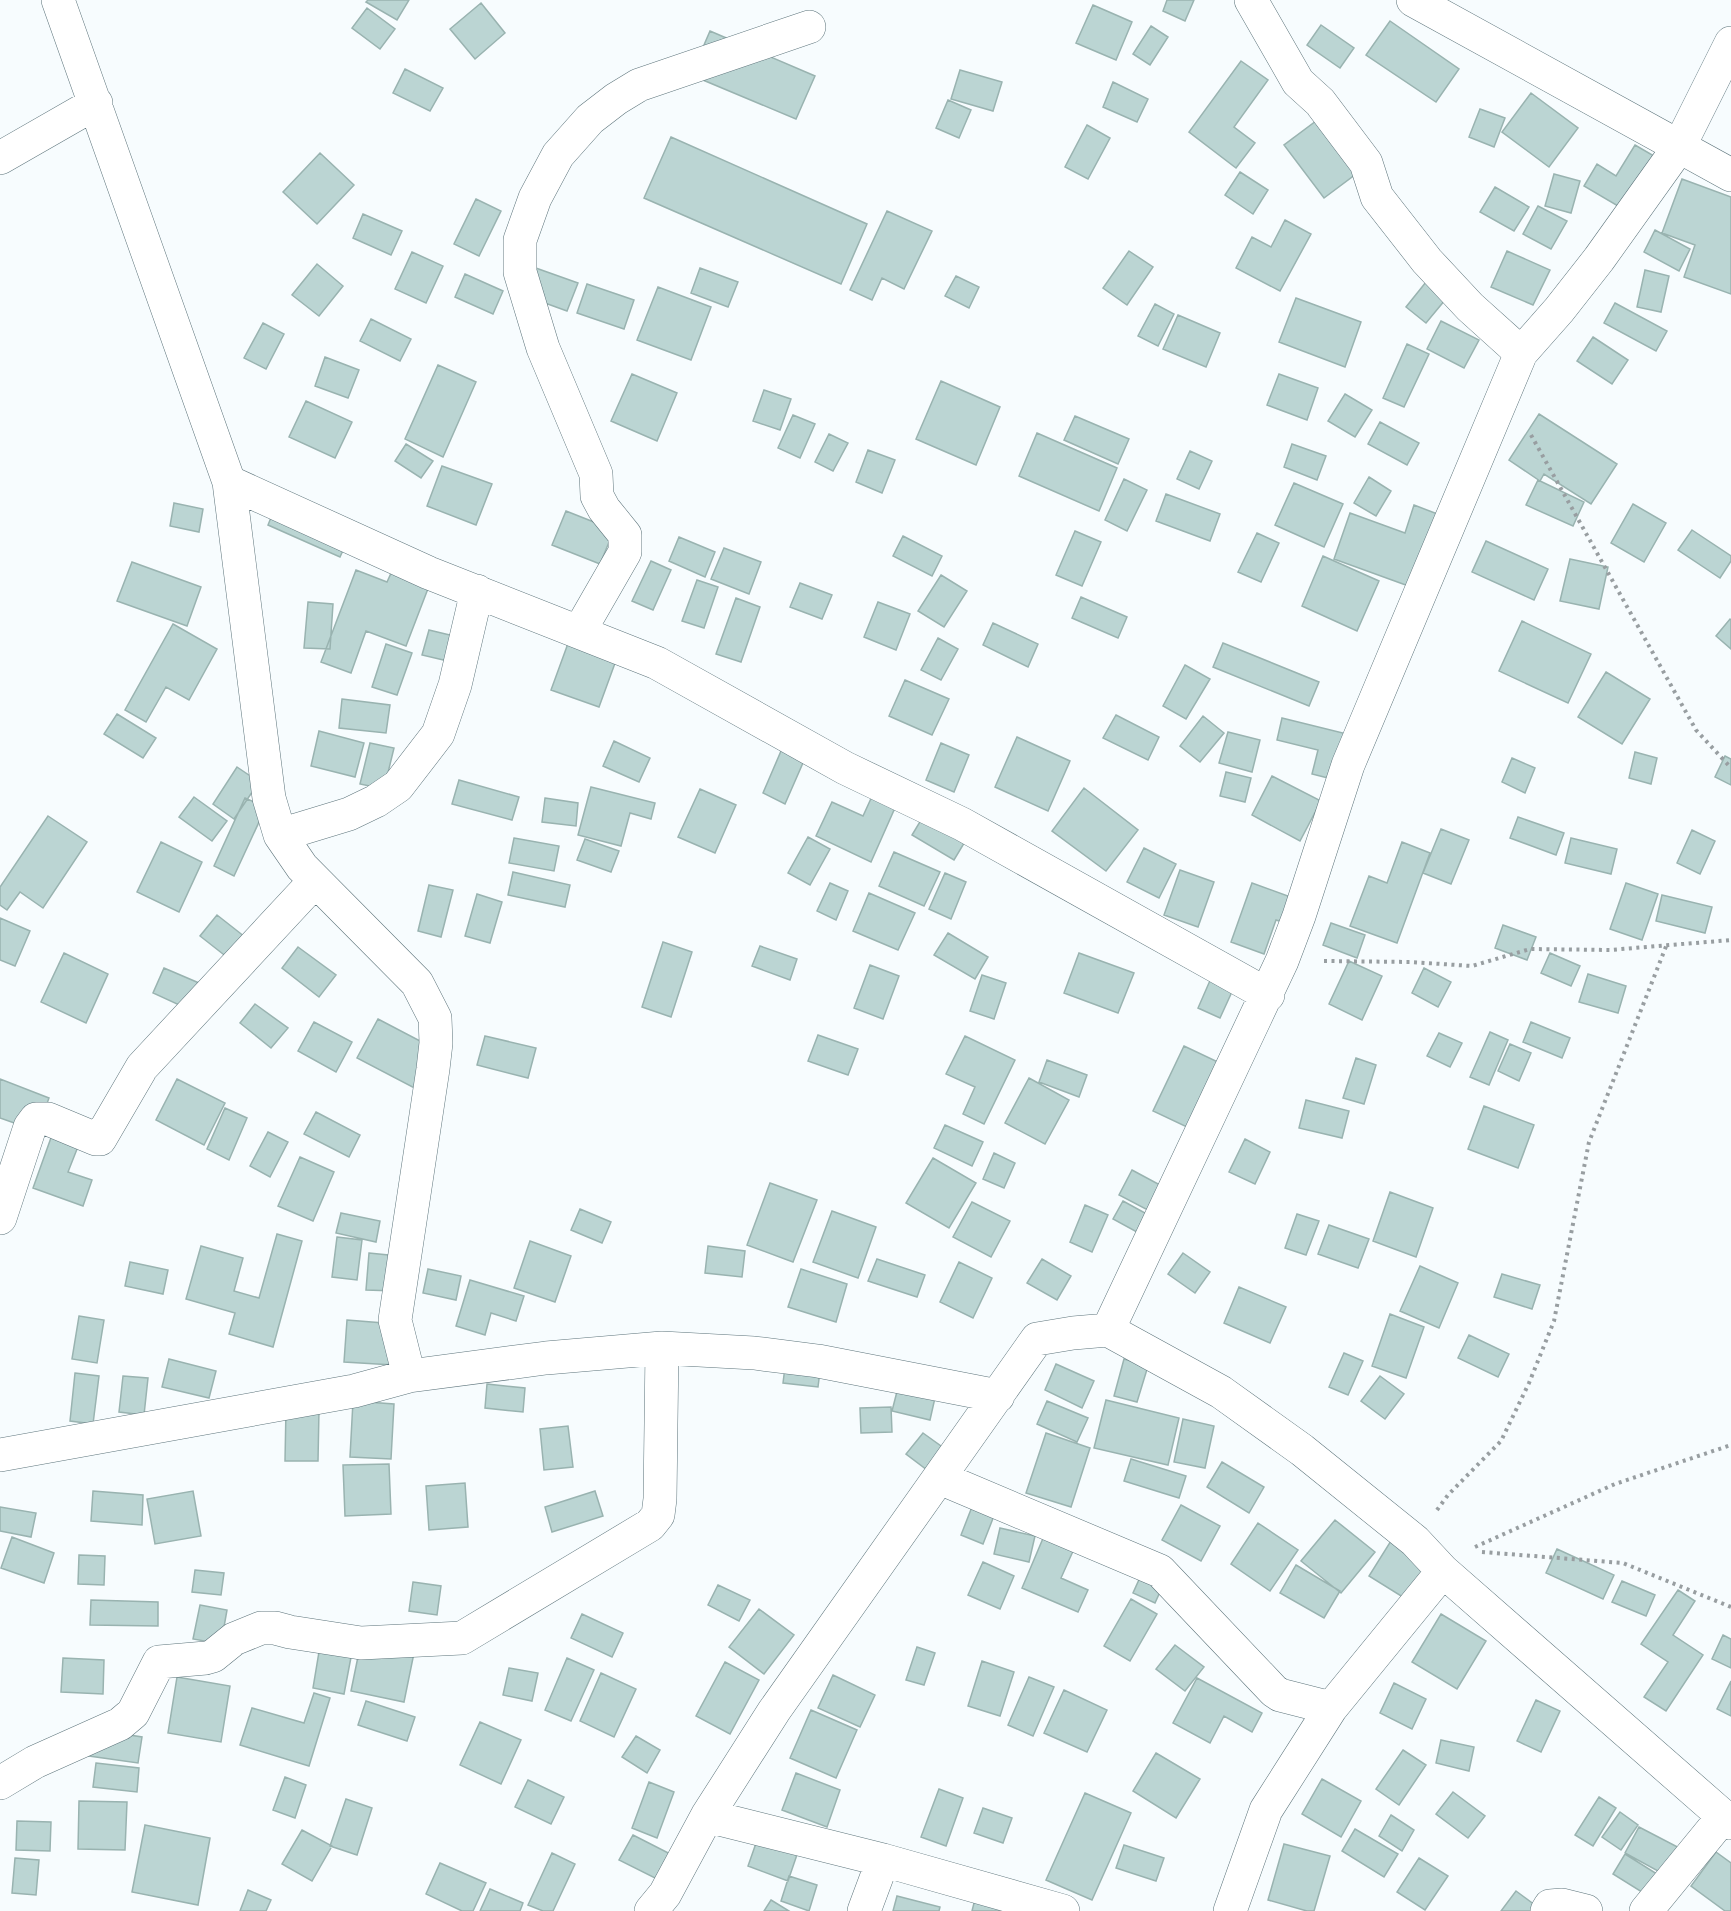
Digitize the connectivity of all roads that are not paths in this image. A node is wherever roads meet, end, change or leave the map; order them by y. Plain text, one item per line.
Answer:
1 (58, 0) edge
2 (1251, 0) edge
3 (1413, 0) edge
4 (809, 27) dead end
5 (1731, 43) edge
6 (96, 103) junction
7 (1679, 147) junction
8 (0, 158) edge
9 (1731, 175) edge
10 (1521, 353) junction
11 (229, 482) junction
12 (477, 591) junction
13 (579, 632) junction
14 (280, 835) junction
15 (315, 881) junction
16 (1268, 995) junction
17 (0, 1218) edge
18 (1108, 1330) junction
19 (662, 1348) junction
20 (409, 1376) junction
21 (998, 1396) junction
22 (0, 1455) edge
23 (940, 1478) junction
24 (1443, 1571) junction
25 (1331, 1707) junction
26 (0, 1783) edge
27 (707, 1816) junction
28 (1727, 1820) edge
29 (883, 1860) junction
30 (651, 1911) edge
31 (864, 1911) edge
32 (1064, 1911) edge
33 (1230, 1911) edge
34 (1547, 1911) edge
35 (1586, 1911) edge
36 (1646, 1911) edge

1 - 6 street
2 - 10 street
3 - 7 street
4 - 13 street
5 - 7 street
6 - 8 street
6 - 11 street
7 - 9 street
7 - 10 street
10 - 16 street
11 - 12 street
11 - 14 street
12 - 13 street
12 - 14 street
13 - 16 street
14 - 15 street
15 - 17 street
15 - 20 street
16 - 18 street
18 - 21 street
18 - 24 street
19 - 20 street
19 - 21 street
19 - 26 street
20 - 22 street
21 - 23 street
23 - 25 street
23 - 27 street
24 - 25 street
24 - 28 street
25 - 33 street
27 - 29 street
27 - 30 street
28 - 36 street
29 - 31 street
29 - 32 street
34 - 35 street

